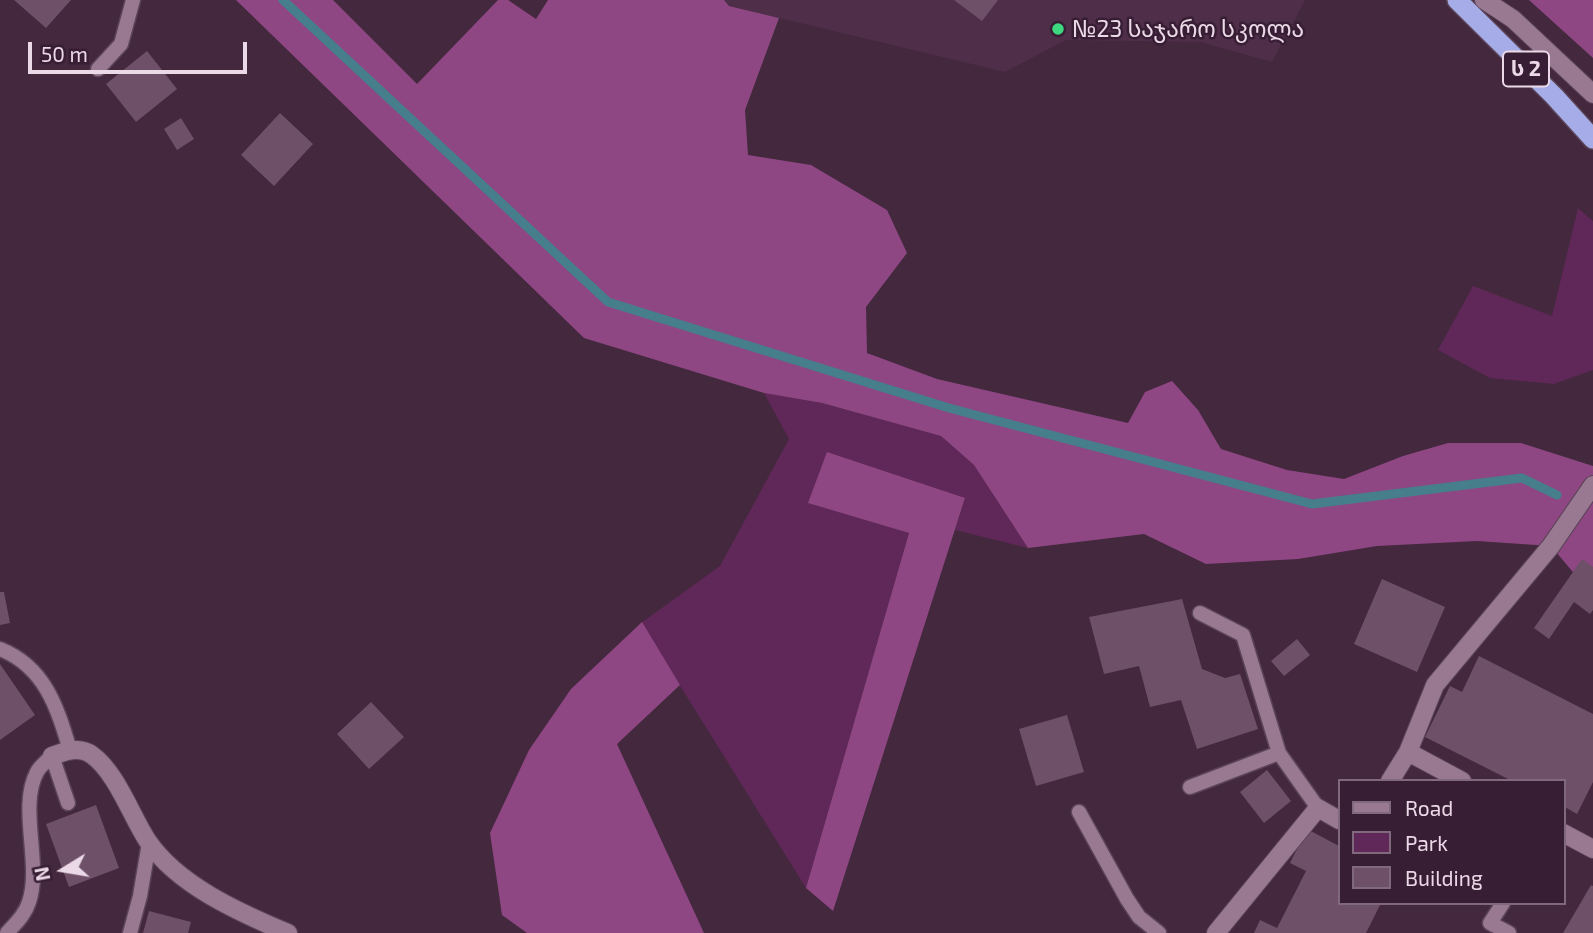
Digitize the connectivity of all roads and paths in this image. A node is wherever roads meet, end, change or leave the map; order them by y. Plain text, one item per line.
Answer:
1 (133, 0) edge
2 (1457, 0) edge
3 (1484, 0) edge
4 (98, 69) dead end
5 (1593, 94) edge
6 (1593, 139) edge
7 (1593, 485) edge
8 (1200, 613) dead end
9 (0, 649) edge
10 (70, 750) junction
11 (1408, 752) junction
12 (1279, 753) junction
13 (52, 756) junction
14 (1391, 779) edge
15 (1458, 779) edge
16 (1190, 787) dead end
17 (68, 803) dead end
18 (1318, 808) junction
19 (1079, 812) dead end
20 (1338, 819) edge
21 (1565, 834) edge
22 (149, 843) junction
23 (1593, 849) edge
24 (1502, 905) edge
25 (6, 933) edge
26 (130, 933) edge
27 (288, 933) edge
28 (1159, 933) edge
29 (1216, 933) edge
30 (1510, 933) edge

1 - 4 lane
2 - 6 highway, ს 2
3 - 5 street
7 - 11 street
8 - 12 lane
9 - 10 lane
10 - 13 street
10 - 22 street
11 - 14 street
11 - 15 street
12 - 16 lane
12 - 18 lane
13 - 17 lane
13 - 25 lane
18 - 20 street
18 - 29 street
19 - 28 lane
21 - 23 street
22 - 26 lane
22 - 27 street
24 - 30 lane

